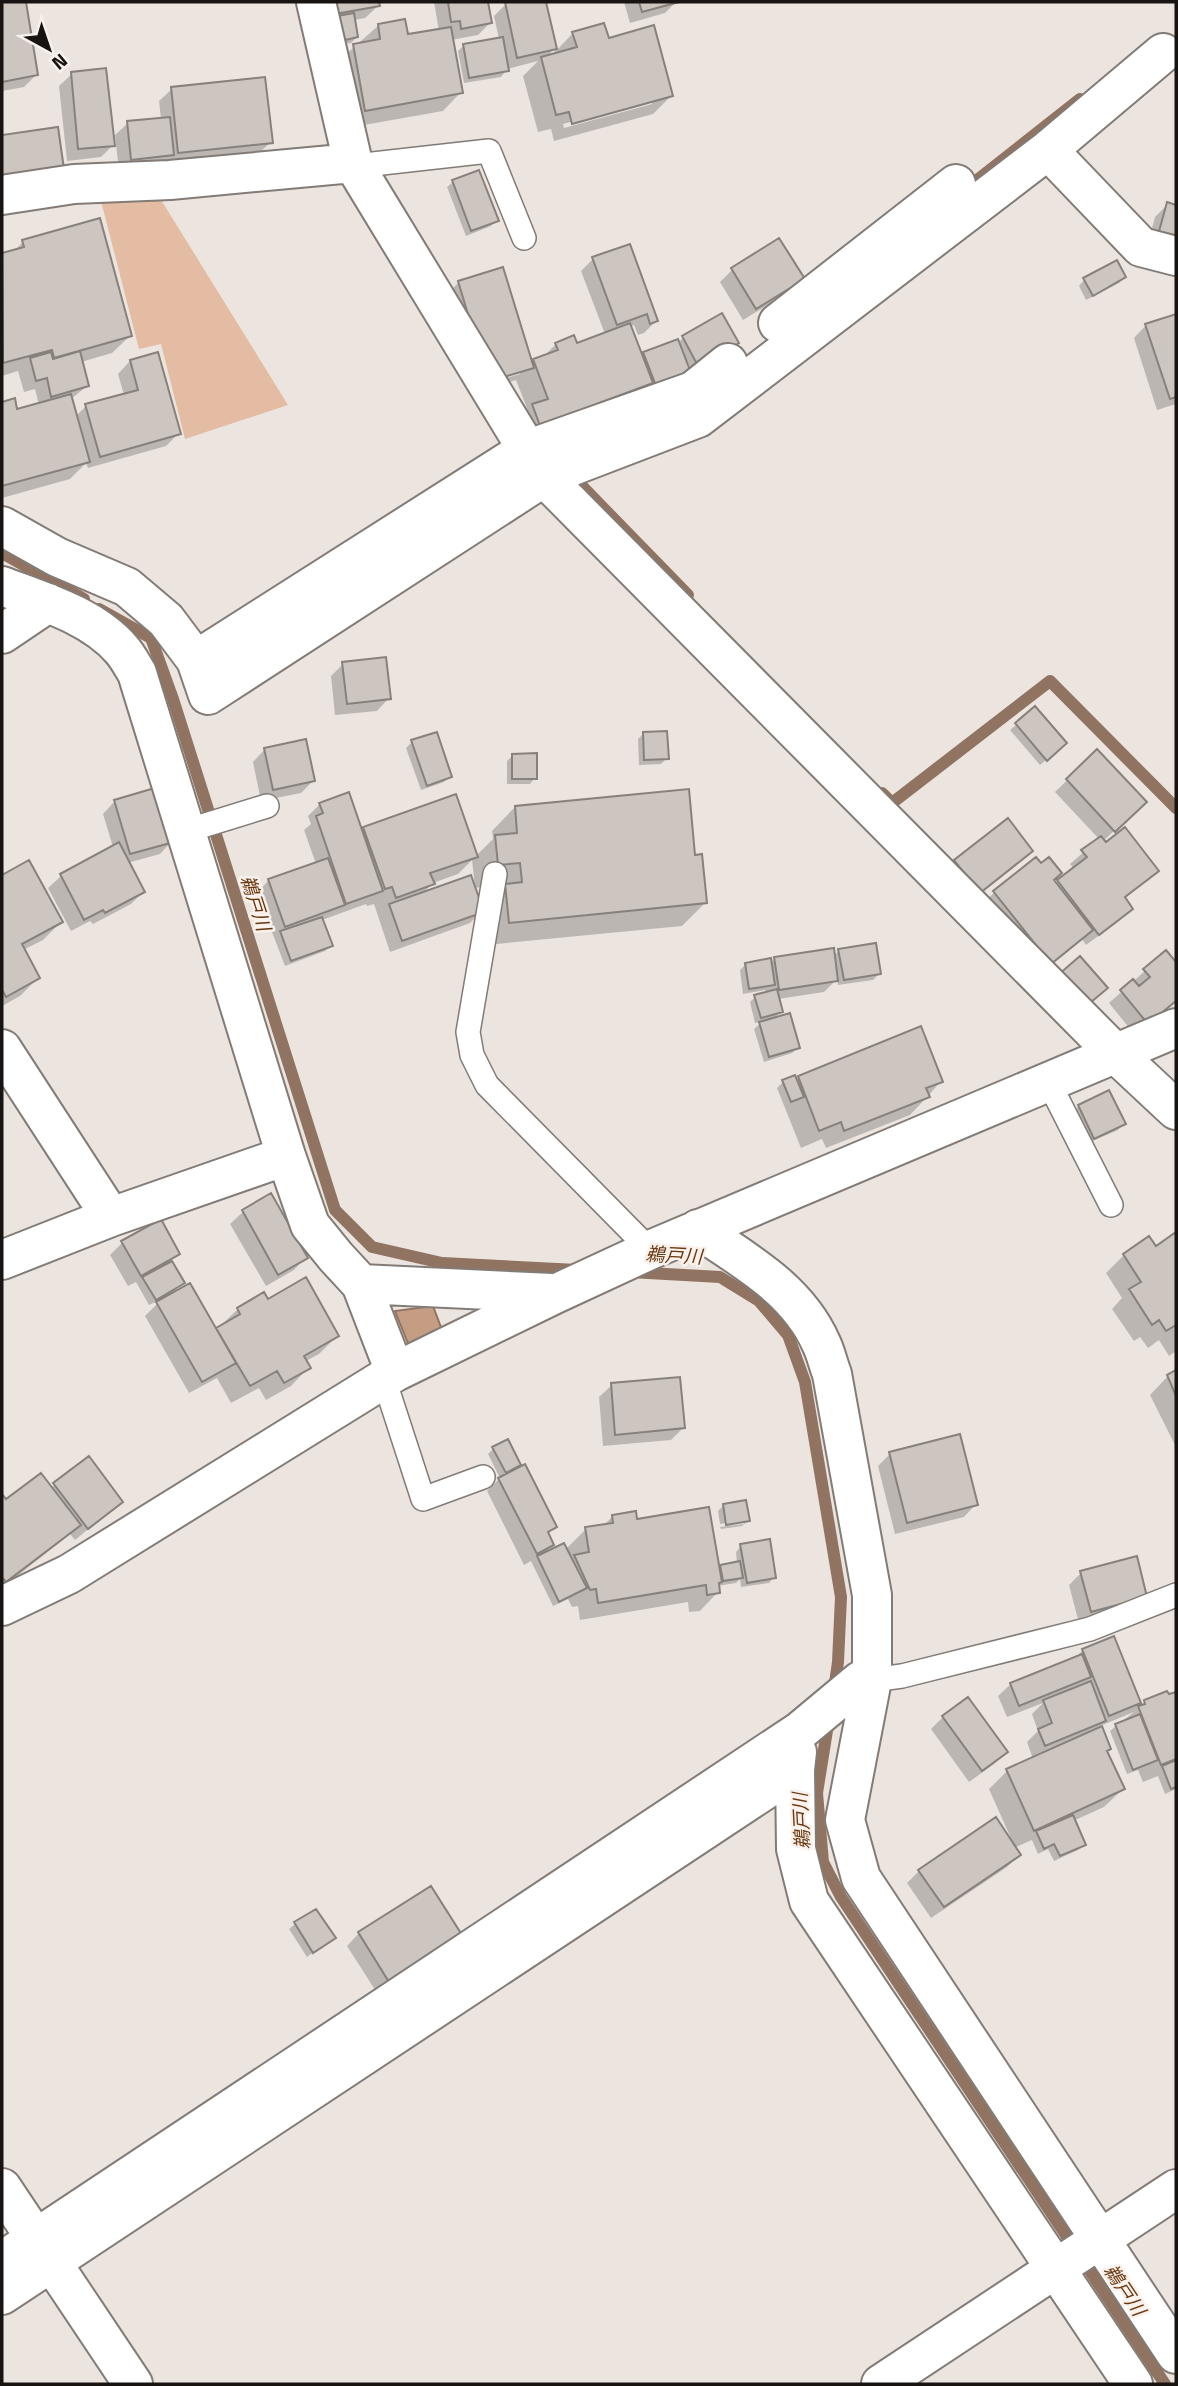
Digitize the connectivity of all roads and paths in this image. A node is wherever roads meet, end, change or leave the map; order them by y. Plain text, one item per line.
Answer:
1 (316, 2) edge
2 (1163, 53) dead end
3 (1048, 150) junction
4 (354, 165) junction
5 (956, 184) dead end
6 (2, 195) edge
7 (524, 238) dead end
8 (1176, 256) edge
9 (535, 463) junction
10 (2, 526) edge
11 (2, 586) edge
12 (48, 603) junction
13 (2, 634) edge
14 (267, 806) dead end
15 (192, 829) junction
16 (495, 874) dead end
17 (1176, 1028) edge
18 (2, 1049) edge
19 (1115, 1053) junction
20 (1048, 1082) junction
21 (1176, 1110) edge
22 (286, 1156) junction
23 (1111, 1205) dead end
24 (111, 1217) junction
25 (698, 1229) junction
26 (646, 1252) junction
27 (2, 1260) edge
28 (361, 1284) junction
29 (568, 1288) junction
30 (390, 1376) junction
31 (483, 1477) dead end
32 (1176, 1595) edge
33 (2, 1606) edge
34 (866, 1680) junction
35 (806, 1726) junction
36 (795, 1770) junction
37 (2, 2188) edge
38 (1176, 2189) edge
39 (44, 2250) junction
40 (1079, 2253) junction
41 (2, 2261) edge
42 (2, 2295) edge
43 (1176, 2354) edge
44 (133, 2384) edge
45 (881, 2384) edge
46 (1133, 2384) edge

1 - 4 street
2 - 3 street
3 - 8 street
3 - 9 street
4 - 6 street
4 - 7 lane
4 - 9 street
5 - 9 street
9 - 10 street
9 - 19 street
11 - 12 street
12 - 13 street
12 - 15 street
14 - 15 lane
15 - 22 street
16 - 26 lane
17 - 19 street
18 - 24 street
19 - 20 street
19 - 21 street
20 - 23 lane
20 - 25 street
22 - 24 street
22 - 28 street
24 - 27 street
25 - 26 street
25 - 34 street
26 - 29 street
28 - 29 street
28 - 30 street
29 - 30 street
30 - 31 lane
30 - 33 street
32 - 34 lane
34 - 35 street
34 - 40 street
35 - 36 street
35 - 39 street
36 - 39 street
36 - 40 street
37 - 39 street
38 - 40 street
39 - 41 street
39 - 42 street
39 - 44 street
40 - 43 street
40 - 45 street
40 - 46 street

